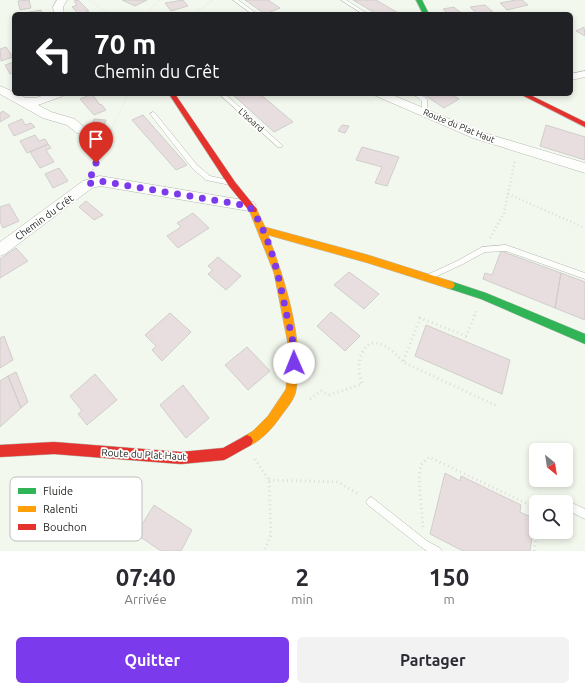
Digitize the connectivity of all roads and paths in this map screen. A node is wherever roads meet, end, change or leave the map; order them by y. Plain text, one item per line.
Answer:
1 (62, 0) edge
2 (89, 0) edge
3 (159, 0) edge
4 (213, 0) edge
5 (235, 0) edge
6 (343, 0) edge
7 (419, 0) edge
8 (59, 12) edge
9 (107, 12) edge
10 (149, 12) edge
11 (196, 12) edge
12 (252, 12) edge
13 (363, 12) edge
14 (425, 12) edge
15 (585, 74) edge
16 (573, 77) edge
17 (0, 89) edge
18 (12, 96) edge
19 (13, 96) edge
20 (56, 96) edge
21 (127, 96) edge
22 (173, 96) edge
23 (224, 96) edge
24 (385, 96) edge
25 (419, 96) edge
26 (527, 96) edge
27 (24, 102) junction
28 (425, 113) junction
29 (153, 114) dead end
30 (585, 125) edge
31 (81, 130) dead end
32 (280, 146) dead end
33 (518, 148) junction
34 (585, 168) edge
35 (88, 184) junction
36 (232, 184) junction
37 (508, 194) junction
38 (249, 206) junction
39 (585, 228) edge
40 (262, 230) junction
41 (484, 249) junction
42 (0, 250) edge
43 (585, 276) edge
44 (427, 278) junction
45 (483, 296) junction
46 (585, 339) edge
47 (403, 362) junction
48 (304, 403) dead end
49 (497, 406) dead end
50 (0, 451) edge
51 (259, 464) dead end
52 (269, 480) junction
53 (371, 502) joint
54 (529, 505) edge
55 (573, 508) edge
56 (585, 514) edge
57 (536, 539) edge
58 (424, 544) junction
59 (264, 551) edge
60 (437, 551) edge
61 (534, 551) edge

1 - 8 street
2 - 9 path
3 - 10 path
4 - 11 path
5 - 12 lane
6 - 13 lane
7 - 14 street
15 - 16 street
17 - 18 street
19 - 27 street
20 - 27 street
21 - 35 path
22 - 36 street, Route du Plat Haut
23 - 32 lane, L'Isoard
24 - 28 street, Route du Plat Haut
25 - 28 lane
26 - 30 street
27 - 31 street
28 - 33 street, Route du Plat Haut
29 - 36 lane
33 - 34 street, Route du Plat Haut
33 - 37 path
35 - 38 street
35 - 42 street, Chemin du Crêt
36 - 38 street, Route du Plat Haut
37 - 39 path
37 - 41 path
38 - 40 street, Route du Plat Haut
40 - 44 street
40 - 50 street, Route du Plat Haut
41 - 43 lane
41 - 44 lane
44 - 45 street
45 - 46 street
45 - 47 path
47 - 48 path
47 - 49 path
51 - 52 path
52 - 53 path
52 - 59 path
53 - 58 lane
54 - 58 path
55 - 56 lane
57 - 61 path
58 - 60 lane

